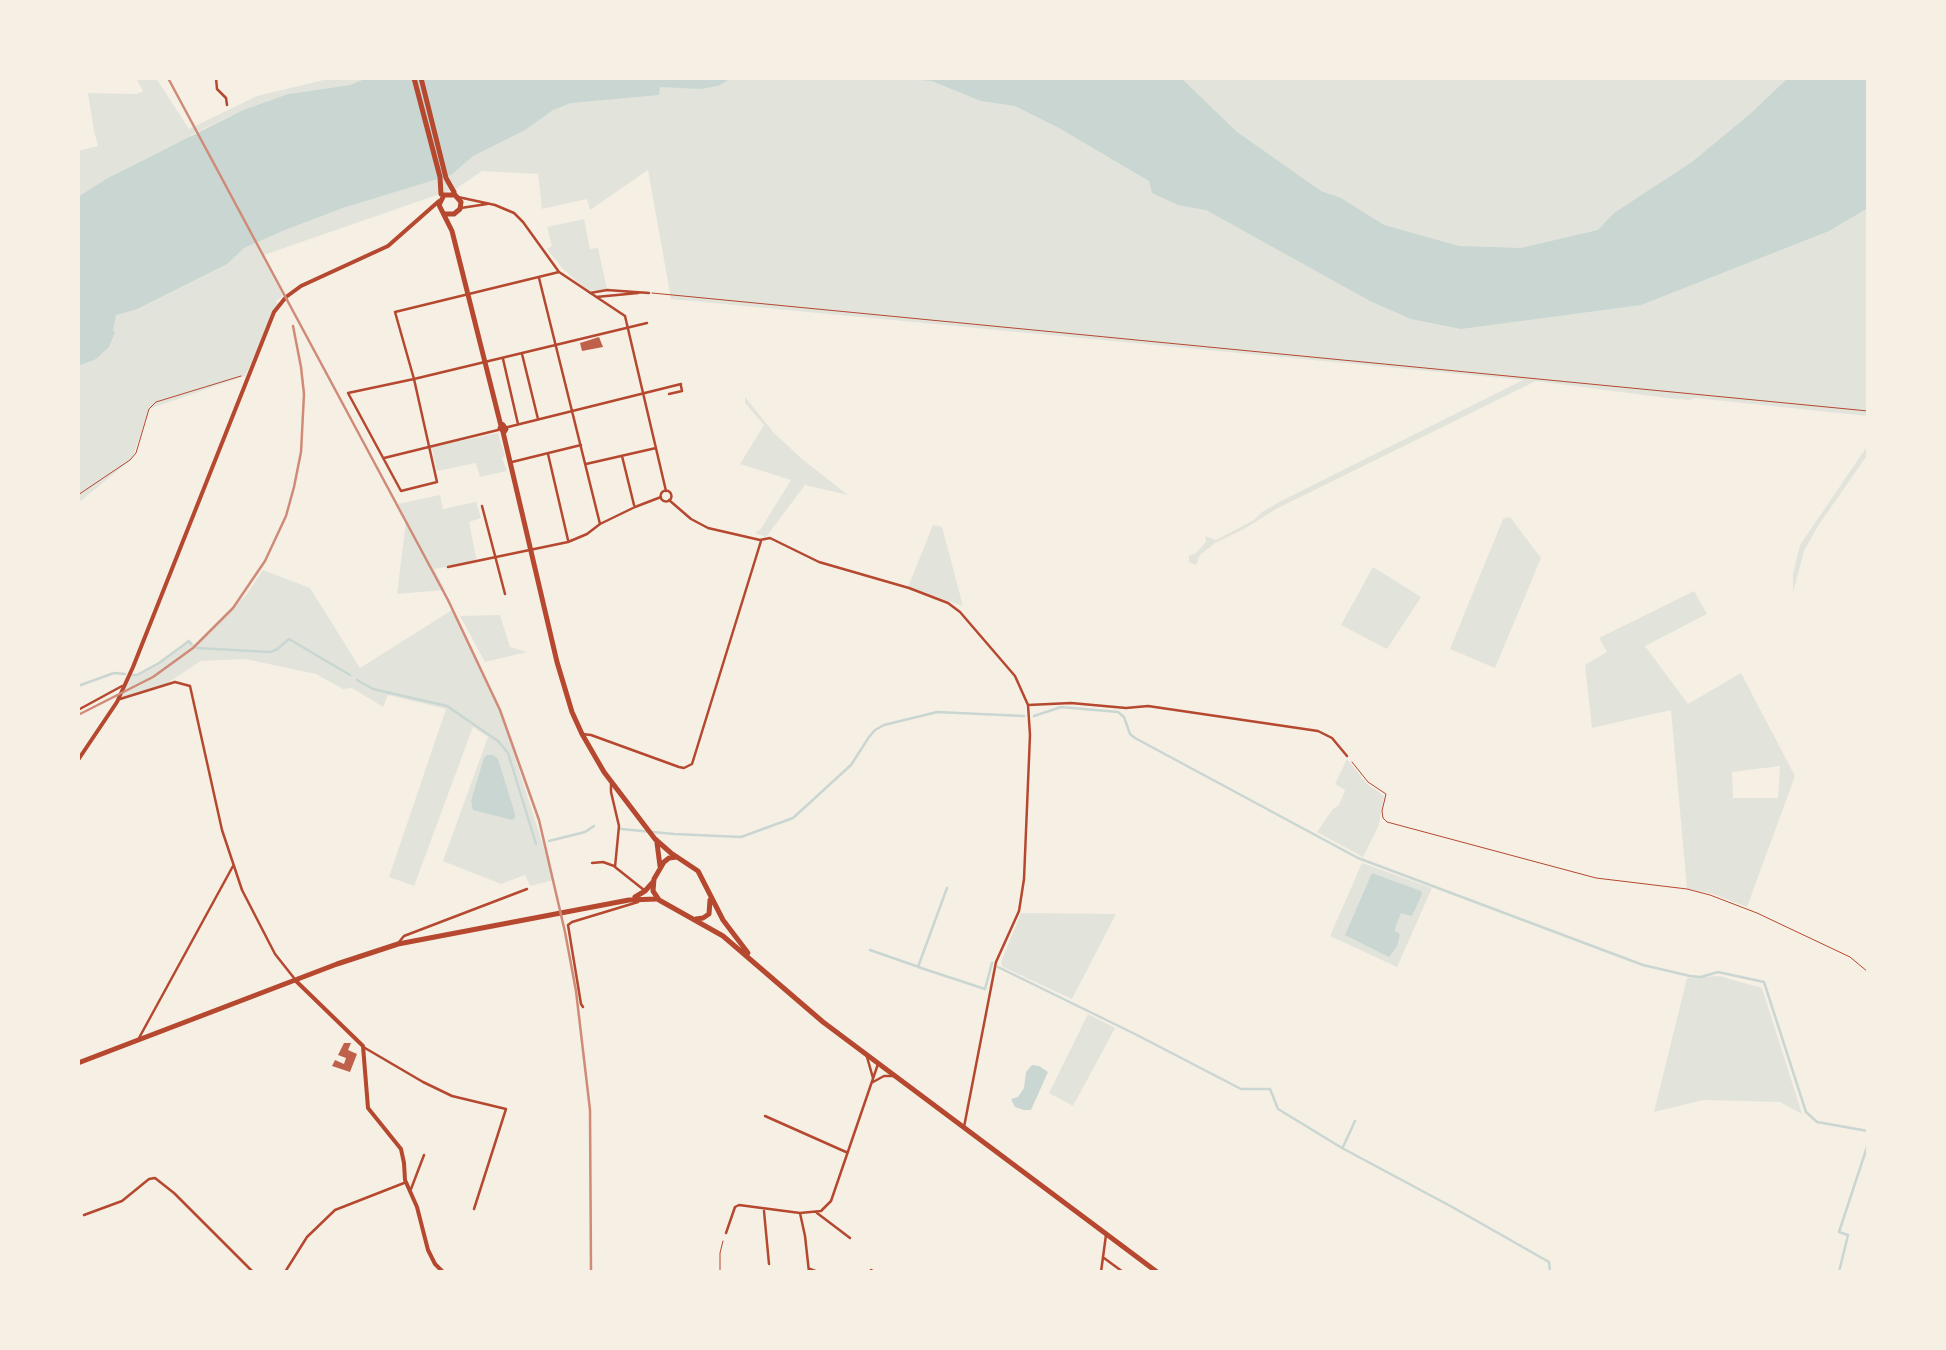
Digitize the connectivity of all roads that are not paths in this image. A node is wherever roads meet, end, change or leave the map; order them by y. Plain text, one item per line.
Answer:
1 (216, 78) edge
2 (418, 78) edge
3 (226, 104) dead end
4 (455, 194) junction
5 (441, 197) junction
6 (490, 204) junction
7 (458, 211) junction
8 (443, 212) junction
9 (428, 213) junction
10 (452, 231) junction
11 (559, 272) junction
12 (539, 277) junction
13 (589, 293) junction
14 (646, 293) junction
15 (469, 295) junction
16 (594, 297) junction
17 (647, 323) dead end
18 (630, 328) junction
19 (556, 344) junction
20 (522, 353) junction
21 (502, 358) junction
22 (485, 362) junction
23 (414, 380) junction
24 (644, 393) junction
25 (668, 394) dead end
26 (573, 411) junction
27 (1868, 412) edge
28 (538, 420) junction
29 (518, 424) junction
30 (503, 429) junction
31 (581, 445) junction
32 (429, 446) junction
33 (658, 448) junction
34 (548, 454) junction
35 (622, 456) junction
36 (383, 458) junction
37 (510, 463) junction
38 (586, 464) junction
39 (666, 491) junction
40 (661, 497) junction
41 (670, 500) junction
42 (482, 506) dead end
43 (634, 507) junction
44 (600, 524) junction
45 (760, 540) junction
46 (568, 542) junction
47 (530, 550) junction
48 (496, 558) junction
49 (448, 567) dead end
50 (505, 594) dead end
51 (124, 686) junction
52 (119, 698) junction
53 (1028, 704) junction
54 (78, 710) edge
55 (582, 734) junction
56 (601, 738) junction
57 (586, 742) junction
58 (1347, 756) road end
59 (78, 760) edge
60 (612, 783) junction
61 (653, 835) junction
62 (677, 858) junction
63 (592, 863) dead end
64 (234, 866) junction
65 (615, 867) junction
66 (659, 869) junction
67 (654, 879) junction
68 (527, 889) dead end
69 (643, 894) junction
70 (710, 896) junction
71 (658, 900) junction
72 (693, 918) junction
73 (398, 944) junction
74 (756, 963) junction
75 (296, 980) junction
76 (583, 1007) dead end
77 (138, 1039) junction
78 (364, 1048) junction
79 (863, 1052) junction
80 (78, 1062) edge
81 (878, 1063) junction
82 (897, 1077) junction
83 (872, 1080) junction
84 (765, 1116) dead end
85 (964, 1128) junction
86 (847, 1153) junction
87 (424, 1155) dead end
88 (406, 1182) junction
89 (410, 1190) junction
90 (474, 1209) dead end
91 (764, 1209) junction
92 (816, 1212) junction
93 (800, 1213) junction
94 (84, 1215) dead end
95 (726, 1233) road end
96 (1106, 1234) junction
97 (850, 1238) dead end
98 (1103, 1257) junction
99 (769, 1264) dead end
100 (809, 1270) edge
101 (252, 1272) edge
102 (285, 1272) edge
103 (443, 1272) edge
104 (818, 1272) edge
105 (1100, 1272) edge
106 (1123, 1272) edge
107 (1156, 1272) edge

1 - 3 street
2 - 4 main road
2 - 5 main road
4 - 5 main road
4 - 6 street
4 - 7 main road
5 - 8 main road
5 - 9 street
6 - 7 street
6 - 11 street
7 - 8 main road
7 - 10 main road
8 - 9 street
8 - 10 main road
9 - 51 street
10 - 15 main road
11 - 12 street
11 - 13 street
12 - 15 street
12 - 19 street
13 - 14 street
13 - 16 street
14 - 16 street
14 - 27 lane
15 - 22 main road
15 - 23 street
16 - 18 street
17 - 18 street
18 - 19 street
18 - 24 street
19 - 20 street
19 - 26 street
20 - 21 street
20 - 28 street
21 - 22 street
21 - 29 street
22 - 23 street
22 - 30 main road
23 - 32 street
23 - 36 street
24 - 25 street
24 - 26 street
24 - 33 street
26 - 28 street
26 - 31 street
28 - 29 street
29 - 30 street
30 - 32 street
30 - 37 main road
31 - 34 street
31 - 38 street
32 - 36 street
32 - 36 street
33 - 35 street
33 - 39 street
34 - 37 street
34 - 46 street
35 - 38 street
35 - 43 street
37 - 47 main road
38 - 44 street
39 - 40 street
39 - 41 street
40 - 41 street
40 - 43 street
41 - 45 street
42 - 48 street
43 - 44 street
44 - 46 street
45 - 53 street
45 - 56 street
46 - 47 street
47 - 48 street
47 - 55 main road
48 - 49 street
48 - 50 street
51 - 52 street
51 - 54 street
52 - 59 street
52 - 64 street
53 - 58 street
53 - 85 street
55 - 56 street
55 - 57 main road
56 - 57 street
57 - 60 main road
60 - 61 main road
60 - 65 street
61 - 62 main road
61 - 66 main road
62 - 66 main road
62 - 70 main road
63 - 65 street
64 - 75 street
64 - 77 street
65 - 69 street
66 - 67 main road
67 - 69 main road
67 - 71 main road
68 - 73 street
69 - 71 main road
69 - 73 main road
69 - 76 street
70 - 72 main road
70 - 74 main road
71 - 72 main road
72 - 74 main road
73 - 75 main road
74 - 79 main road
75 - 77 main road
75 - 78 street
77 - 80 main road
78 - 88 street
78 - 90 street
79 - 81 main road
79 - 83 street
81 - 82 main road
81 - 83 street
82 - 83 street
82 - 85 main road
83 - 86 street
84 - 86 street
85 - 96 main road
86 - 92 street
87 - 89 street
88 - 89 street
88 - 102 street
89 - 103 street
91 - 93 street
91 - 95 street
91 - 99 street
92 - 93 street
92 - 97 street
93 - 100 street
94 - 101 street
96 - 98 street
96 - 107 main road
98 - 105 street
98 - 106 street
100 - 104 street

